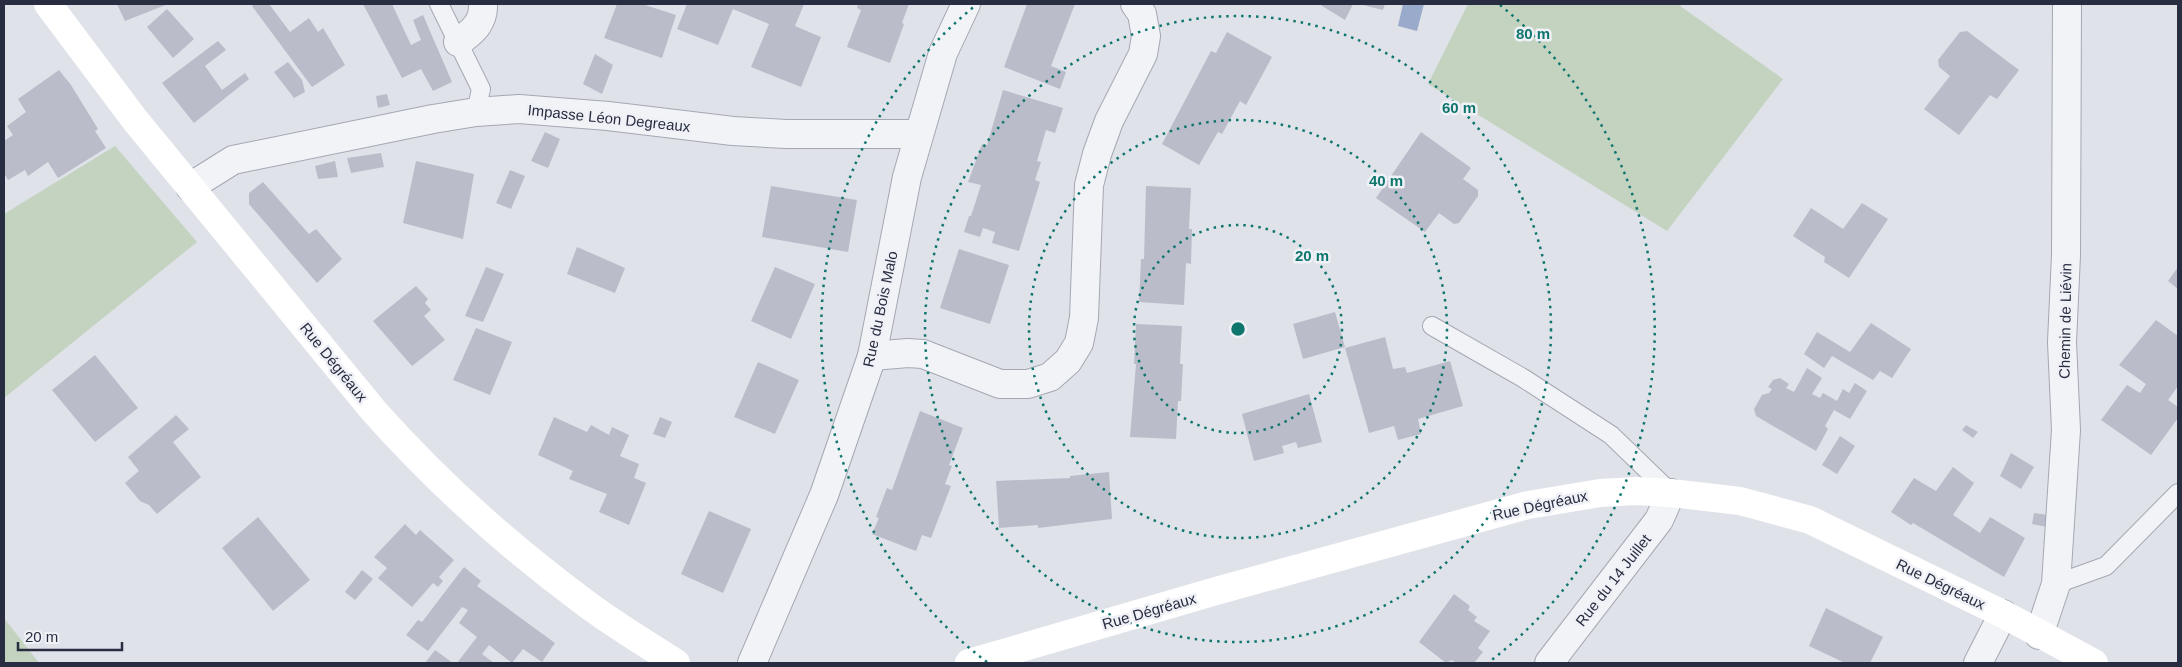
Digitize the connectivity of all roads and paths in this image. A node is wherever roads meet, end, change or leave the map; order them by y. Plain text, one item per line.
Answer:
1 (48, 4) edge
2 (439, 4) edge
3 (483, 4) edge
4 (966, 4) edge
5 (1135, 4) edge
6 (2067, 4) edge
7 (458, 42) junction
8 (476, 112) junction
9 (919, 134) junction
10 (190, 187) junction
11 (1432, 326) dead end
12 (872, 356) junction
13 (1670, 493) junction
14 (2178, 493) edge
15 (2056, 584) junction
16 (2003, 614) junction
17 (2039, 635) junction
18 (676, 663) edge
19 (752, 663) edge
20 (968, 663) edge
21 (1549, 663) edge
22 (1978, 663) edge
23 (2094, 663) edge

1 - 10 main road, Rue Dégréaux
2 - 7 lane
3 - 7 street
4 - 9 street, Rue du Bois Malo
5 - 12 street
6 - 15 street, Chemin de Liévin
7 - 8 lane
8 - 9 street, Impasse Léon Degreaux
8 - 10 street, Impasse Léon Degreaux
9 - 12 street, Rue du Bois Malo
10 - 18 main road, Rue Dégréaux
11 - 13 lane
12 - 19 street, Rue du Bois Malo
13 - 16 main road, Rue Dégréaux
13 - 20 main road, Rue Dégréaux
13 - 21 street, Rue du 14 Juillet
14 - 15 lane
15 - 17 street, Chemin de Liévin
16 - 17 main road, Rue Dégréaux
16 - 22 street
17 - 23 main road, Rue Dégréaux

